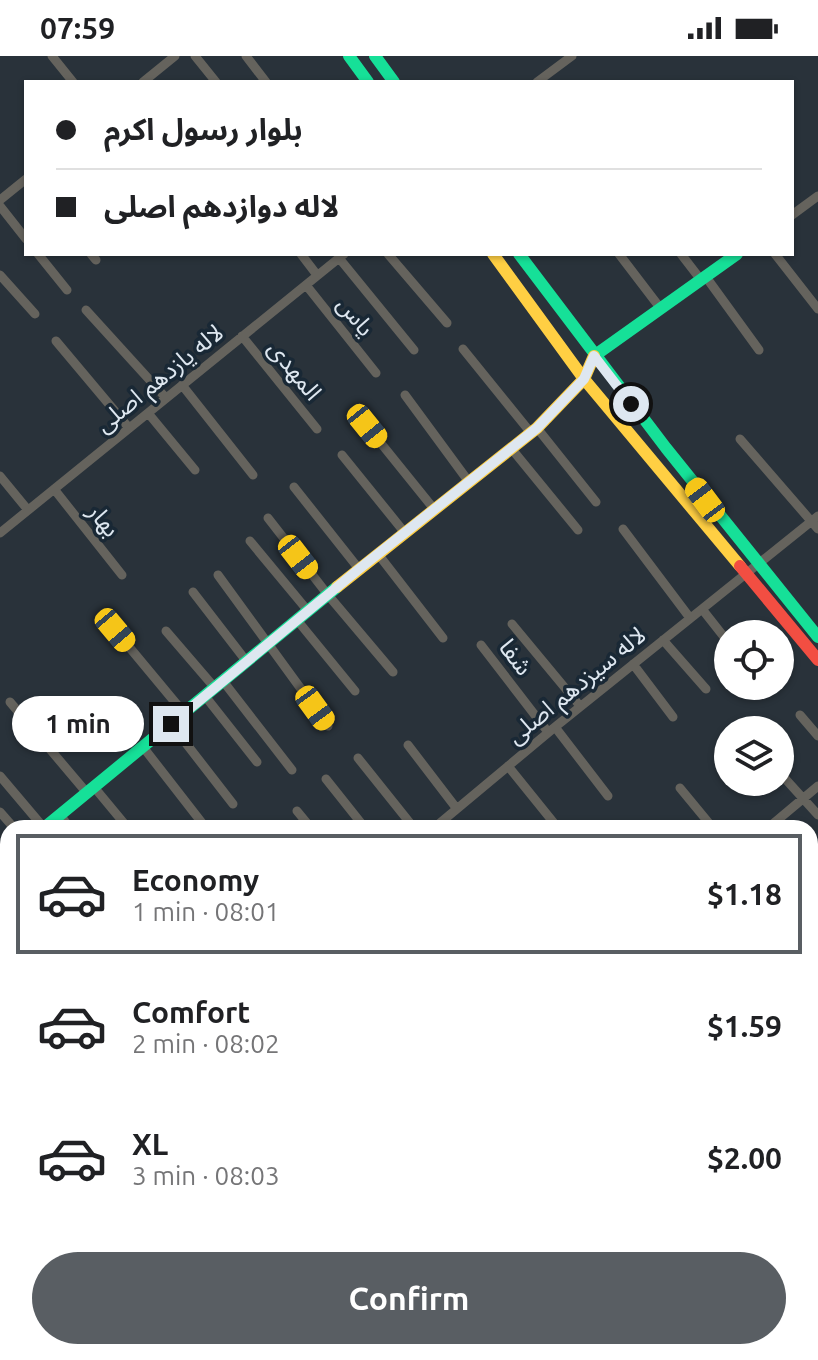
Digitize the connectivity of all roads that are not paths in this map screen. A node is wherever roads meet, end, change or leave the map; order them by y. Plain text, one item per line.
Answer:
1 (52, 56) edge
2 (175, 56) edge
3 (195, 56) edge
4 (246, 56) edge
5 (349, 56) edge
6 (375, 56) edge
7 (572, 56) edge
8 (154, 73) junction
9 (71, 80) edge
10 (145, 80) edge
11 (160, 80) edge
12 (214, 80) edge
13 (264, 80) edge
14 (367, 80) edge
15 (393, 80) edge
16 (540, 80) edge
17 (24, 181) edge
18 (818, 196) edge
19 (0, 200) edge
20 (0, 206) edge
21 (794, 214) edge
22 (24, 236) edge
23 (40, 256) edge
24 (303, 256) edge
25 (341, 256) edge
26 (390, 256) edge
27 (494, 256) edge
28 (520, 256) edge
29 (621, 256) edge
30 (683, 256) edge
31 (734, 256) edge
32 (777, 256) edge
33 (0, 275) edge
34 (317, 275) junction
35 (703, 278) junction
36 (306, 285) junction
37 (67, 290) dead end
38 (661, 309) junction
39 (818, 309) edge
40 (86, 310) dead end
41 (35, 314) dead end
42 (447, 323) dead end
43 (242, 336) junction
44 (56, 341) dead end
45 (463, 349) dead end
46 (414, 350) dead end
47 (759, 350) dead end
48 (594, 356) junction
49 (376, 373) dead end
50 (584, 379) junction
51 (182, 385) junction
52 (405, 395) dead end
53 (166, 398) junction
54 (148, 413) junction
55 (367, 426) dead end
56 (129, 428) junction
57 (317, 429) dead end
58 (534, 430) junction
59 (740, 439) dead end
60 (511, 448) junction
61 (342, 455) dead end
62 (195, 470) dead end
63 (253, 475) dead end
64 (0, 476) edge
65 (469, 482) junction
66 (294, 487) dead end
67 (54, 489) junction
68 (596, 502) dead end
69 (434, 509) junction
70 (28, 510) junction
71 (268, 518) dead end
72 (816, 522) edge
73 (623, 529) dead end
74 (578, 530) dead end
75 (0, 532) edge
76 (405, 533) junction
77 (250, 541) dead end
78 (378, 554) junction
79 (756, 563) junction
80 (359, 569) junction
81 (745, 573) junction
82 (122, 575) dead end
83 (218, 575) dead end
84 (193, 592) dead end
85 (328, 595) junction
86 (702, 609) junction
87 (308, 611) junction
88 (690, 618) junction
89 (297, 620) junction
90 (512, 624) dead end
91 (714, 624) edge
92 (115, 630) dead end
93 (166, 631) dead end
94 (818, 637) edge
95 (443, 638) dead end
96 (663, 640) junction
97 (268, 644) junction
98 (481, 645) dead end
99 (818, 660) edge
100 (247, 662) junction
101 (633, 664) junction
102 (393, 672) dead end
103 (215, 688) junction
104 (706, 689) dead end
105 (355, 691) dead end
106 (10, 702) dead end
107 (580, 706) junction
108 (184, 713) junction
109 (800, 715) dead end
110 (673, 717) dead end
111 (171, 724) junction
112 (328, 726) dead end
113 (551, 730) junction
114 (818, 736) edge
115 (408, 745) dead end
116 (143, 747) junction
117 (358, 758) dead end
118 (257, 762) dead end
119 (508, 766) junction
120 (292, 770) dead end
121 (0, 776) edge
122 (326, 779) dead end
123 (818, 786) edge
124 (680, 788) dead end
125 (794, 788) edge
126 (91, 790) junction
127 (608, 796) dead end
128 (804, 799) junction
129 (233, 804) dead end
130 (457, 809) junction
131 (297, 811) dead end
132 (60, 815) junction
133 (818, 815) edge
134 (445, 819) edge
135 (37, 820) edge
136 (54, 820) edge
137 (64, 820) edge
138 (120, 820) edge
139 (200, 820) edge
140 (304, 820) edge
141 (359, 820) edge
142 (408, 820) edge
143 (552, 820) edge
144 (706, 820) edge
145 (778, 820) edge

1 - 9 street
2 - 8 street
3 - 12 street
4 - 13 street
5 - 14 main road
6 - 15 main road
7 - 16 street
8 - 10 street
8 - 11 street
17 - 19 street
18 - 21 street
20 - 22 street
23 - 37 street
24 - 34 street
25 - 34 street, لاله یازدهم اصلی
25 - 46 street
26 - 42 street
27 - 50 main road
28 - 48 main road
29 - 38 street
30 - 35 street
31 - 35 main road
32 - 39 street
33 - 41 street
34 - 36 street, لاله یازدهم اصلی
35 - 38 main road
35 - 47 street
36 - 43 street, لاله یازدهم اصلی
36 - 49 street, یاس
38 - 48 main road
40 - 53 street
43 - 51 street, لاله یازدهم اصلی
43 - 57 street, المهدی
44 - 56 street
45 - 58 street
48 - 50 main road
48 - 79 main road
50 - 58 main road
50 - 81 main road
51 - 53 street, لاله یازدهم اصلی
51 - 63 street
52 - 65 street
53 - 54 street, لاله یازدهم اصلی
54 - 56 street, لاله یازدهم اصلی
54 - 62 street
55 - 69 street
56 - 67 street, لاله یازدهم اصلی
58 - 60 main road
58 - 68 street
59 - 72 street
60 - 65 main road
60 - 74 street
61 - 76 street
64 - 70 street
65 - 69 main road
66 - 80 street
67 - 70 street, لاله یازدهم اصلی
67 - 82 street, بهار
69 - 76 main road
70 - 75 street, لاله یازدهم اصلی
71 - 85 street
72 - 79 street, لاله سیزدهم اصلی
73 - 88 street
76 - 78 main road
77 - 87 street
78 - 80 main road
78 - 95 street
79 - 81 street, لاله سیزدهم اصلی
79 - 94 main road
80 - 85 main road
81 - 86 street, لاله سیزدهم اصلی
81 - 99 main road
83 - 97 street
84 - 100 street
85 - 87 main road
85 - 102 street
86 - 88 street, لاله سیزدهم اصلی
86 - 91 street
87 - 89 main road
88 - 96 street, لاله سیزدهم اصلی
89 - 97 main road
89 - 105 street
90 - 107 street
92 - 108 street
93 - 103 street
96 - 101 street, لاله سیزدهم اصلی
96 - 104 street
97 - 100 main road
97 - 112 street
98 - 113 street, شفا
100 - 103 main road
101 - 107 street, لاله سیزدهم اصلی
101 - 110 street
103 - 108 main road
103 - 118 street
103 - 120 street
106 - 126 street
107 - 113 street, لاله سیزدهم اصلی
108 - 111 main road
109 - 114 street
111 - 116 main road
111 - 129 street
113 - 119 street, لاله سیزدهم اصلی
113 - 127 street, شفا
115 - 130 street
116 - 126 main road
116 - 139 street
117 - 142 street
119 - 130 street, لاله سیزدهم اصلی
119 - 143 street
121 - 135 street
122 - 141 street
123 - 128 street
124 - 144 street
125 - 128 street
126 - 132 main road
126 - 138 street
128 - 133 street
128 - 145 street
130 - 134 street, لاله سیزدهم اصلی
131 - 140 street
132 - 136 main road
132 - 137 street

